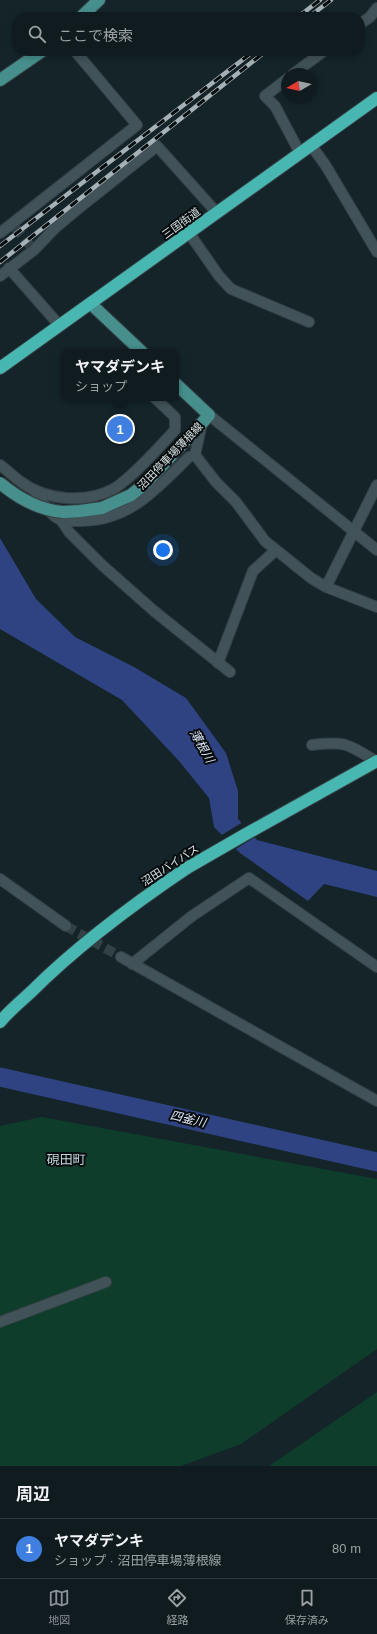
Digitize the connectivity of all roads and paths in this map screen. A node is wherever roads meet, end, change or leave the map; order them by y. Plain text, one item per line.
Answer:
1 (99, 0) edge
2 (377, 8) edge
3 (86, 12) edge
4 (365, 19) edge
5 (36, 56) edge
6 (78, 56) edge
7 (317, 56) edge
8 (302, 68) edge
9 (0, 80) edge
10 (281, 84) edge
11 (377, 98) edge
12 (311, 145) junction
13 (300, 153) junction
14 (218, 212) junction
15 (189, 233) junction
16 (0, 234) edge
17 (377, 252) edge
18 (9, 268) junction
19 (0, 276) edge
20 (91, 304) junction
21 (309, 322) dead end
22 (60, 326) junction
23 (139, 349) edge
24 (0, 368) edge
25 (179, 388) edge
26 (158, 401) edge
27 (205, 419) junction
28 (195, 455) junction
29 (0, 464) edge
30 (0, 482) edge
31 (377, 486) edge
32 (33, 489) junction
33 (62, 516) junction
34 (353, 532) junction
35 (276, 550) junction
36 (377, 550) edge
37 (326, 586) junction
38 (377, 607) edge
39 (218, 663) junction
40 (230, 672) dead end
41 (312, 745) dead end
42 (377, 762) edge
43 (0, 879) edge
44 (66, 926) tunnel mouth
45 (121, 957) tunnel mouth
46 (132, 964) junction
47 (377, 967) edge
48 (0, 1022) edge
49 (377, 1101) edge
50 (106, 1282) dead end
51 (0, 1322) edge

1 - 3 main road
2 - 4 street
5 - 9 main road
6 - 16 street
7 - 8 street
10 - 13 street
11 - 12 highway, 三国街道
12 - 13 highway, 三国街道
12 - 17 street
13 - 14 highway, 三国街道
14 - 15 highway, 三国街道
14 - 18 street
15 - 20 highway, 三国街道
15 - 21 street
18 - 19 street
18 - 22 street
20 - 22 highway, 三国街道
20 - 23 main road
22 - 24 highway, 三国街道
25 - 27 main road, 沼田停車場薄根線
26 - 32 street
27 - 28 street
27 - 33 main road, 沼田停車場薄根線
27 - 34 street
28 - 33 street
28 - 35 street
29 - 32 street
30 - 33 main road, 沼田停車場薄根線, bridge
31 - 34 street
32 - 33 street
33 - 39 street
34 - 36 street
34 - 37 street
35 - 37 street
35 - 39 street
37 - 38 street
39 - 40 street
41 - 42 street
42 - 48 highway, 沼田バイパス, bridge
43 - 44 street
45 - 46 street
46 - 47 street
46 - 49 street
50 - 51 street

